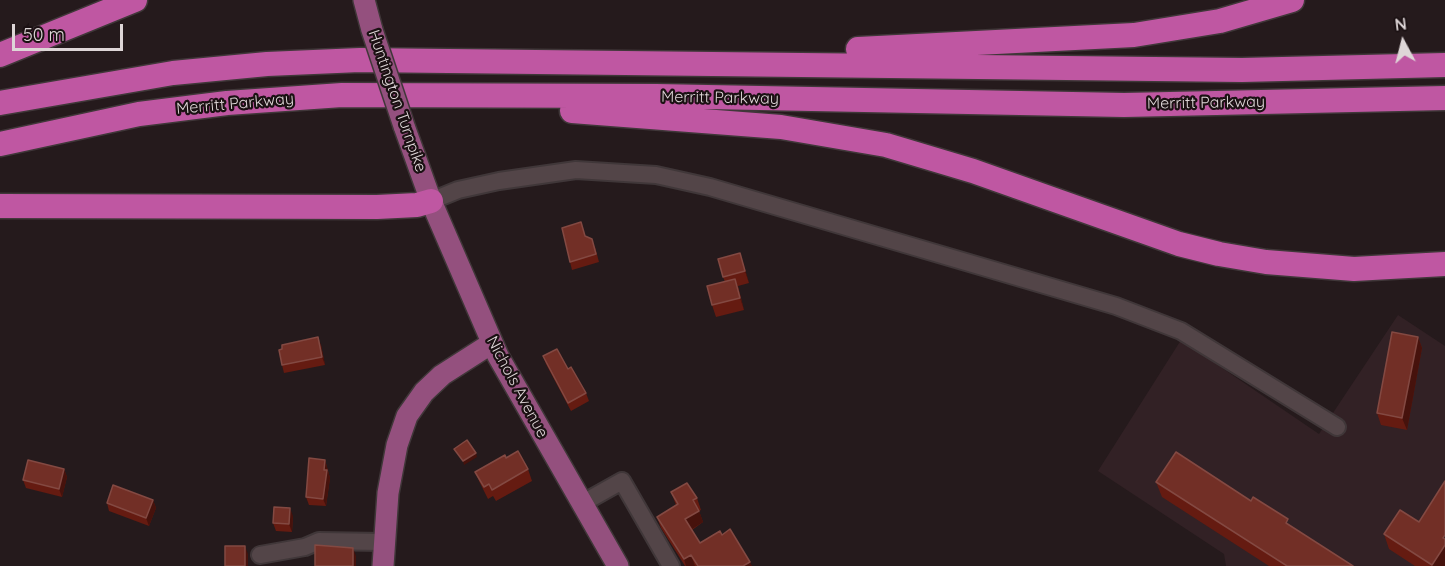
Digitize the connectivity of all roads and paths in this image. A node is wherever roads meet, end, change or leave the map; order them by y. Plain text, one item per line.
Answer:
1 (135, 0) edge
2 (364, 0) edge
3 (1292, 0) edge
4 (0, 55) edge
5 (558, 62) junction
6 (1445, 65) edge
7 (484, 94) junction
8 (1445, 98) edge
9 (0, 103) edge
10 (0, 144) edge
11 (431, 201) junction
12 (0, 206) edge
13 (1445, 264) edge
14 (492, 343) junction
15 (1337, 427) dead end
16 (581, 504) junction
17 (384, 542) junction
18 (260, 555) dead end
19 (383, 566) edge
20 (618, 566) edge
21 (671, 566) edge

1 - 4 highway
2 - 11 main road, Huntington Turnpike, bridge
3 - 5 highway
5 - 6 highway, Merritt Parkway
5 - 9 highway, Merritt Parkway
7 - 8 highway, Merritt Parkway
7 - 10 highway, Merritt Parkway
7 - 13 highway
11 - 12 highway
11 - 14 main road, Nichols Avenue
11 - 15 lane
14 - 16 main road, Nichols Avenue
14 - 17 main road
16 - 20 main road, Nichols Avenue
16 - 21 lane
17 - 18 lane
17 - 19 main road

